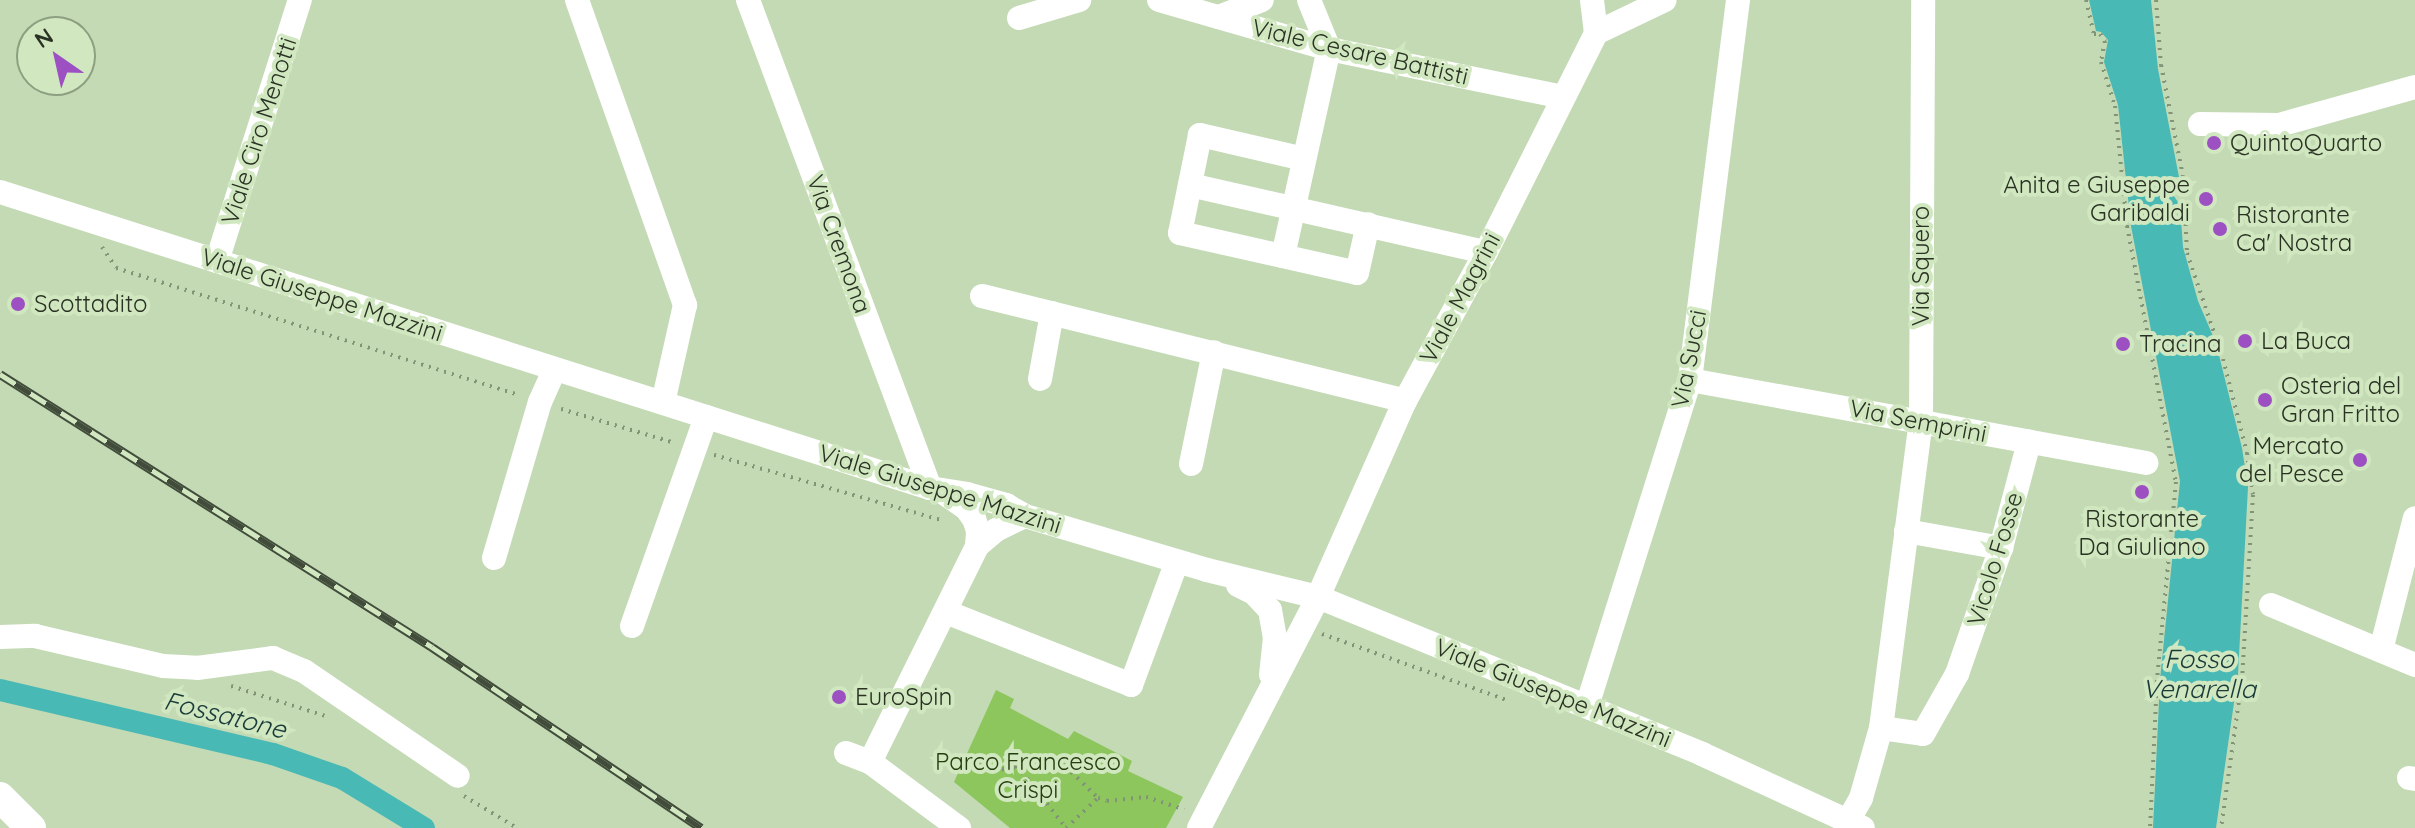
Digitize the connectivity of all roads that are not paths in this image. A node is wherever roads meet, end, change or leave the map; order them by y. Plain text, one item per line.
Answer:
1 (300, 0) edge
2 (577, 0) edge
3 (748, 0) edge
4 (1079, 0) edge
5 (1159, 0) edge
6 (1262, 0) edge
7 (1309, 0) edge
8 (1592, 0) edge
9 (1665, 0) edge
10 (1738, 0) edge
11 (1923, 0) edge
12 (1219, 17) junction
13 (1019, 18) dead end
14 (1596, 33) junction
15 (1329, 49) junction
16 (2415, 87) edge
17 (1563, 97) junction
18 (2200, 124) dead end
19 (1304, 159) junction
20 (1190, 185) junction
21 (0, 192) edge
22 (1293, 208) junction
23 (1368, 224) junction
24 (1486, 252) junction
25 (1283, 256) junction
26 (217, 261) junction
27 (982, 296) dead end
28 (1052, 313) junction
29 (1214, 352) junction
30 (554, 370) junction
31 (1040, 379) dead end
32 (1690, 380) junction
33 (1405, 401) junction
34 (663, 403) junction
35 (706, 417) junction
36 (1921, 421) junction
37 (2029, 442) junction
38 (2147, 463) dead end
39 (1191, 464) dead end
40 (934, 489) junction
41 (1025, 516) junction
42 (2415, 518) edge
43 (1906, 531) junction
44 (977, 546) junction
45 (2001, 548) junction
46 (494, 558) dead end
47 (1177, 561) junction
48 (1207, 570) junction
49 (1318, 597) junction
50 (2271, 605) dead end
51 (946, 612) junction
52 (632, 626) dead end
53 (0, 637) edge
54 (2381, 650) junction
55 (2415, 665) edge
56 (1587, 706) junction
57 (1261, 707) junction
58 (1881, 728) junction
59 (846, 753) dead end
60 (870, 762) junction
61 (455, 782) road end
62 (0, 797) edge
63 (1202, 823) edge
64 (1856, 824) edge
65 (31, 828) edge
66 (959, 828) edge

1 - 26 street, Viale Ciro Menotti
2 - 34 street
3 - 40 street, Via Cremona
4 - 13 street
5 - 12 street, Viale Cesare Battisti
6 - 12 street
7 - 15 street
8 - 14 street
9 - 14 street
10 - 32 street, Via Succi
11 - 36 street, Via Squero
12 - 15 street, Viale Cesare Battisti
14 - 17 street, Viale Magrini
15 - 17 street, Viale Cesare Battisti
15 - 19 street
16 - 18 street
17 - 24 street, Viale Magrini
19 - 20 street
19 - 22 street
20 - 22 street
20 - 25 street
21 - 26 street, Viale Giuseppe Mazzini
22 - 23 street
22 - 25 street
23 - 24 street
23 - 25 street
24 - 33 street, Viale Magrini
26 - 30 street, Viale Giuseppe Mazzini
27 - 28 street
28 - 29 street
28 - 31 street
29 - 33 street
29 - 39 street
30 - 34 street, Viale Giuseppe Mazzini
30 - 46 street
32 - 36 street, Via Semprini
32 - 56 street, Via Succi
33 - 49 street, Viale Magrini
34 - 35 street, Viale Giuseppe Mazzini
35 - 40 street, Viale Giuseppe Mazzini
35 - 52 street
36 - 37 street, Via Semprini
36 - 43 street, Via Squero
37 - 38 street, Via Semprini
37 - 45 street, Vicolo Fosse
40 - 41 street, Viale Giuseppe Mazzini
40 - 44 street
41 - 44 street
41 - 47 street, Viale Giuseppe Mazzini
42 - 54 street
43 - 45 street
43 - 58 street, Via Squero
44 - 51 street
45 - 58 street, Vicolo Fosse
47 - 48 street, Viale Giuseppe Mazzini
47 - 51 street
48 - 49 street, Viale Giuseppe Mazzini
48 - 57 street
49 - 56 street, Viale Giuseppe Mazzini
49 - 57 street, Viale Magrini
50 - 54 street
51 - 60 street
53 - 61 street
54 - 55 street
56 - 64 street, Viale Giuseppe Mazzini
57 - 63 street
58 - 64 street, Via Squero
59 - 60 street
60 - 66 street
62 - 65 main road

